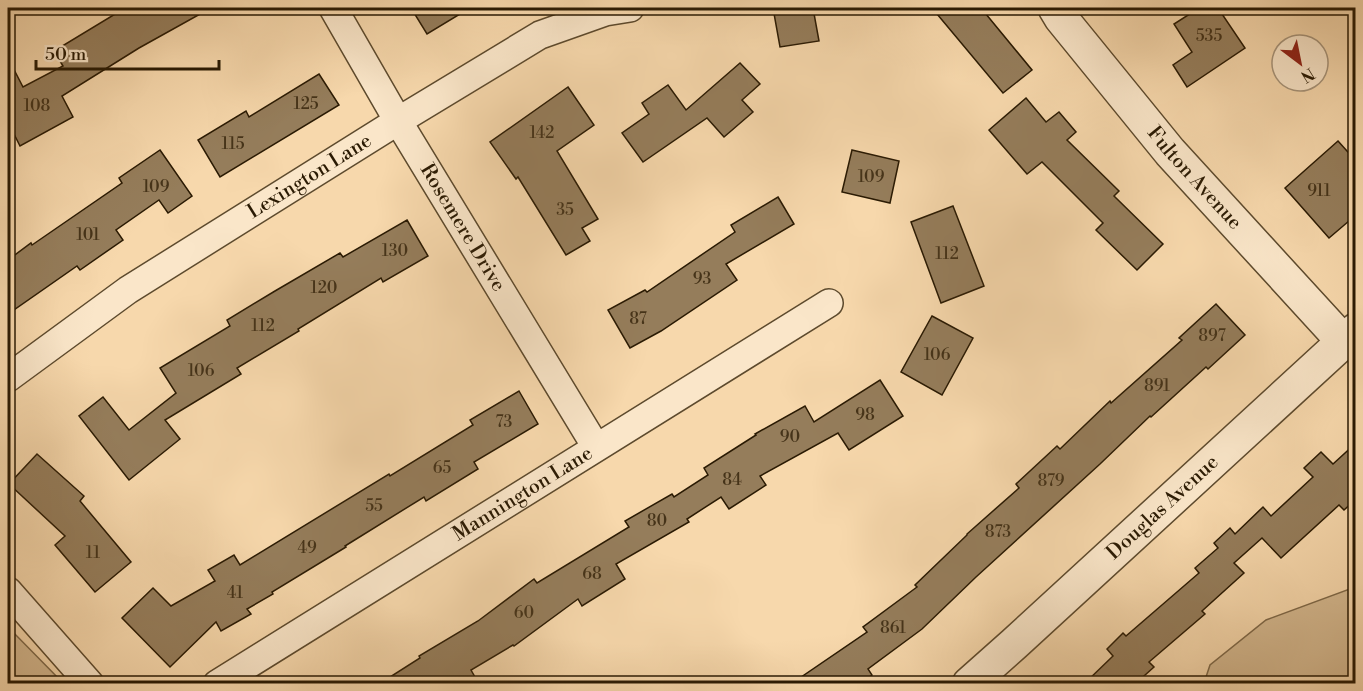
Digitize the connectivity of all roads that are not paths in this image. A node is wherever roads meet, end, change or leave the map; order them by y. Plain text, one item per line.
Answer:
1 (333, 8) edge
2 (630, 8) edge
3 (1064, 11) edge
4 (398, 121) junction
5 (828, 303) dead end
6 (1349, 336) edge
7 (8, 378) edge
8 (596, 447) junction
9 (8, 591) edge
10 (90, 684) edge
11 (217, 684) edge
12 (969, 684) edge

1 - 4 street, Rosemere Drive
2 - 4 street, Lexington Lane
3 - 6 street, Fulton Avenue
4 - 7 street, Lexington Lane
4 - 8 street, Rosemere Drive
5 - 8 street, Mannington Lane
6 - 12 street, Douglas Avenue
8 - 11 street, Mannington Lane
9 - 10 street

